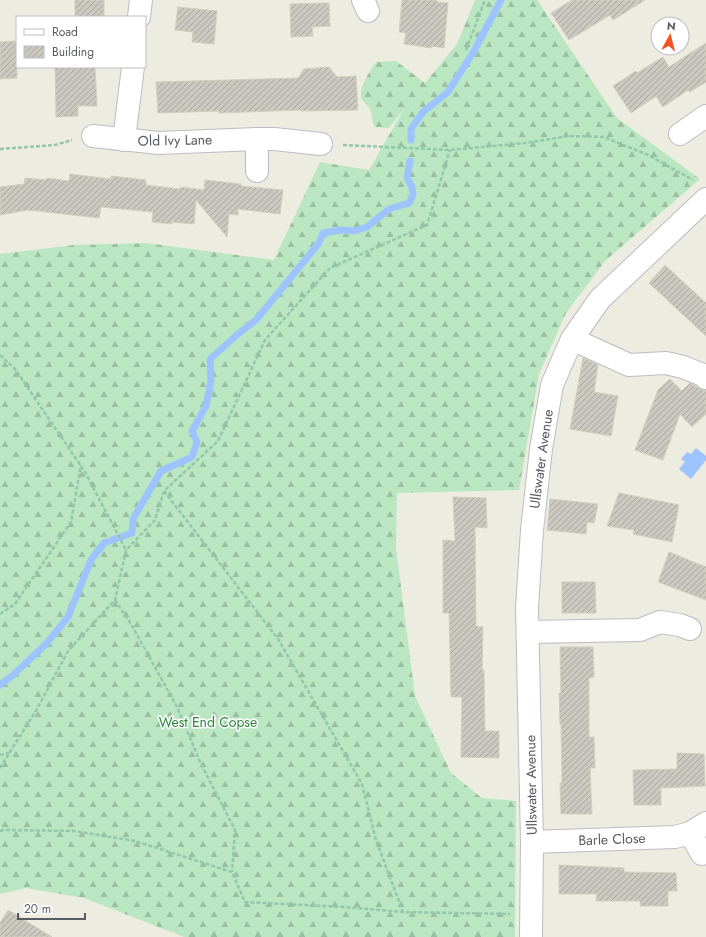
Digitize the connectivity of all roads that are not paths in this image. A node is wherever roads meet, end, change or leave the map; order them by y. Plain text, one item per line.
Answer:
1 (141, 0) edge
2 (139, 16) edge
3 (133, 68) edge
4 (706, 116) edge
5 (680, 134) dead end
6 (93, 136) road end
7 (257, 139) junction
8 (124, 140) junction
9 (321, 144) road end
10 (257, 171) dead end
11 (703, 191) edge
12 (572, 338) junction
13 (706, 378) edge
14 (690, 629) dead end
15 (528, 632) junction
16 (698, 828) edge
17 (532, 842) junction
18 (702, 854) dead end
19 (532, 937) edge

1 - 2 street
3 - 8 street
4 - 5 street
6 - 8 street, Old Ivy Lane
7 - 8 street, Old Ivy Lane
7 - 9 street, Old Ivy Lane
7 - 10 street
11 - 12 street, Ullswater Avenue
12 - 13 street
12 - 15 street, Ullswater Avenue
14 - 15 street
15 - 17 street, Ullswater Avenue
16 - 17 street, Barle Close
16 - 18 street, Barle Close
17 - 19 street, Ullswater Avenue

